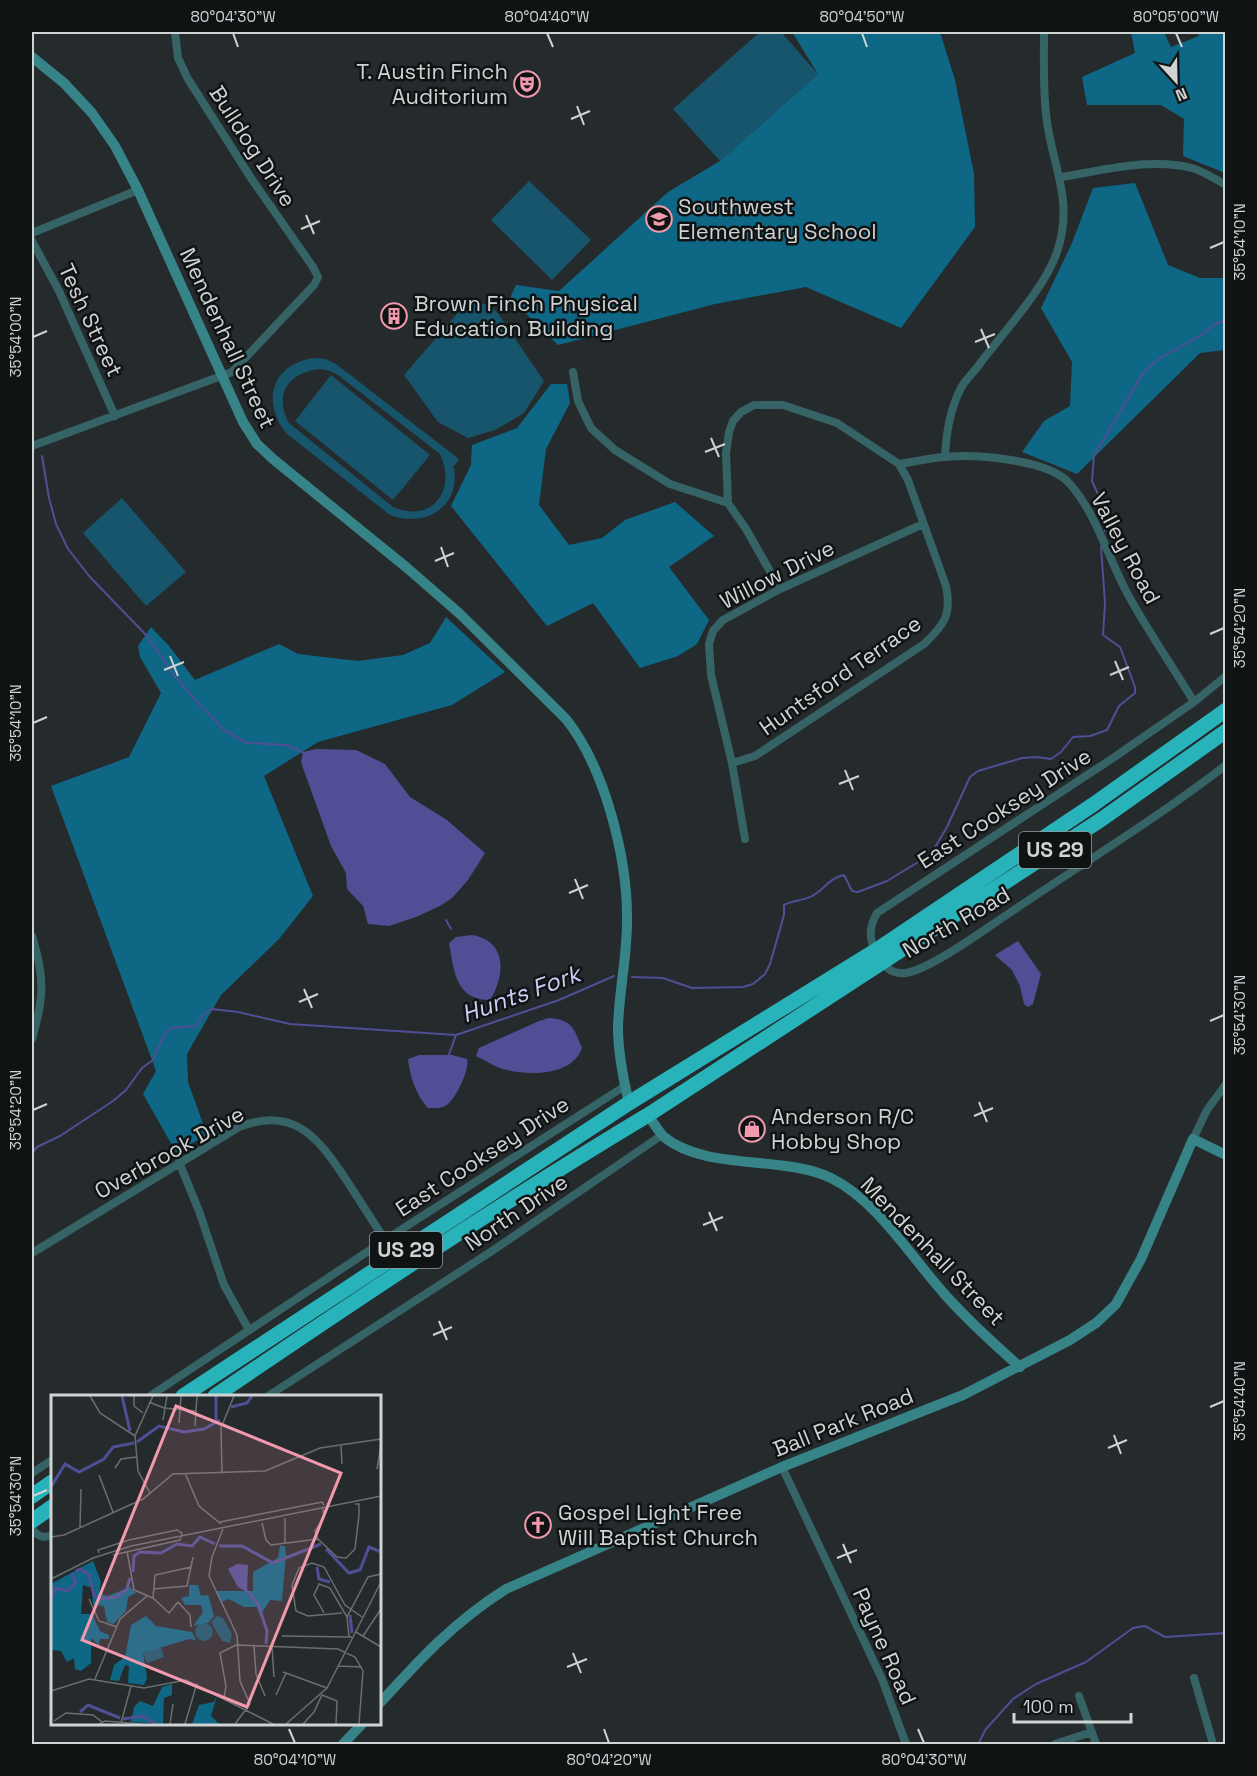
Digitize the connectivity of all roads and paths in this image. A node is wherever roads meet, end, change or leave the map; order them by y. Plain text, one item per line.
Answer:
1 (175, 32) edge
2 (1044, 32) edge
3 (32, 57) edge
4 (1061, 177) junction
5 (1226, 185) edge
6 (138, 189) junction
7 (32, 233) edge
8 (32, 241) edge
9 (573, 372) dead end
10 (221, 376) junction
11 (115, 416) junction
12 (32, 446) edge
13 (945, 457) junction
14 (899, 464) junction
15 (728, 503) junction
16 (923, 524) junction
17 (780, 589) junction
18 (1226, 676) edge
19 (1194, 702) junction
20 (1226, 710) edge
21 (1226, 731) edge
22 (732, 763) junction
23 (1226, 765) edge
24 (745, 838) dead end
25 (32, 936) edge
26 (878, 957) junction
27 (32, 1039) edge
28 (704, 1057) junction
29 (1226, 1084) edge
30 (625, 1086) junction
31 (629, 1103) junction
32 (648, 1115) junction
33 (662, 1135) junction
34 (1193, 1139) junction
35 (590, 1150) junction
36 (1226, 1155) edge
37 (179, 1162) junction
38 (385, 1240) junction
39 (32, 1254) edge
40 (249, 1330) junction
41 (1020, 1367) junction
42 (152, 1395) edge
43 (185, 1395) edge
44 (215, 1395) edge
45 (270, 1395) edge
46 (51, 1461) edge
47 (782, 1467) junction
48 (32, 1473) edge
49 (51, 1483) edge
50 (32, 1496) edge
51 (51, 1508) edge
52 (32, 1521) edge
53 (32, 1528) edge
54 (51, 1535) edge
55 (1194, 1678) dead end
56 (1079, 1696) dead end
57 (381, 1702) edge
58 (361, 1725) edge
59 (1092, 1732) junction
60 (343, 1744) edge
61 (906, 1744) edge
62 (1055, 1744) edge
63 (1096, 1744) edge
64 (1213, 1744) edge

1 - 10 street, Bulldog Drive
2 - 4 street
3 - 6 street, Mendenhall Street
4 - 5 street
4 - 13 street
6 - 7 street
6 - 10 street, Mendenhall Street
8 - 11 street, Tesh Street
9 - 15 street
10 - 11 street
10 - 30 street, Mendenhall Street
11 - 12 street
13 - 14 street, Valley Road
13 - 19 street, Valley Road
14 - 15 street
14 - 16 street, Huntsford Terrace
15 - 17 street
16 - 17 street, Willow Drive
16 - 22 street, Huntsford Terrace
17 - 22 street, Willow Drive
18 - 19 street
19 - 26 street, East Cooksey Drive
20 - 26 highway, US 29
21 - 26 highway, US 29
22 - 24 street, Willow Drive
23 - 26 street, North Road
25 - 27 street
26 - 28 highway, US 29
26 - 32 highway, US 29
28 - 31 highway, US 29
28 - 32 highway
29 - 34 street, Ball Park Road
30 - 31 street, Mendenhall Street
30 - 38 street, East Cooksey Drive
31 - 35 highway
31 - 43 highway, US 29
32 - 33 street, Mendenhall Street
32 - 35 highway, US 29
33 - 41 street, Mendenhall Street
33 - 45 street, North Drive
34 - 36 street
34 - 41 street, Ball Park Road
35 - 44 highway, US 29
37 - 38 street, Overbrook Drive
37 - 39 street, Overbrook Drive
37 - 40 street
38 - 40 street, East Cooksey Drive
40 - 42 street, East Cooksey Drive
41 - 47 street, Ball Park Road
46 - 48 street
47 - 57 street, Ball Park Road
47 - 61 street, Payne Road
49 - 50 highway
51 - 52 highway
53 - 54 street
55 - 64 street
56 - 59 street
58 - 60 street
59 - 62 street
59 - 63 street

